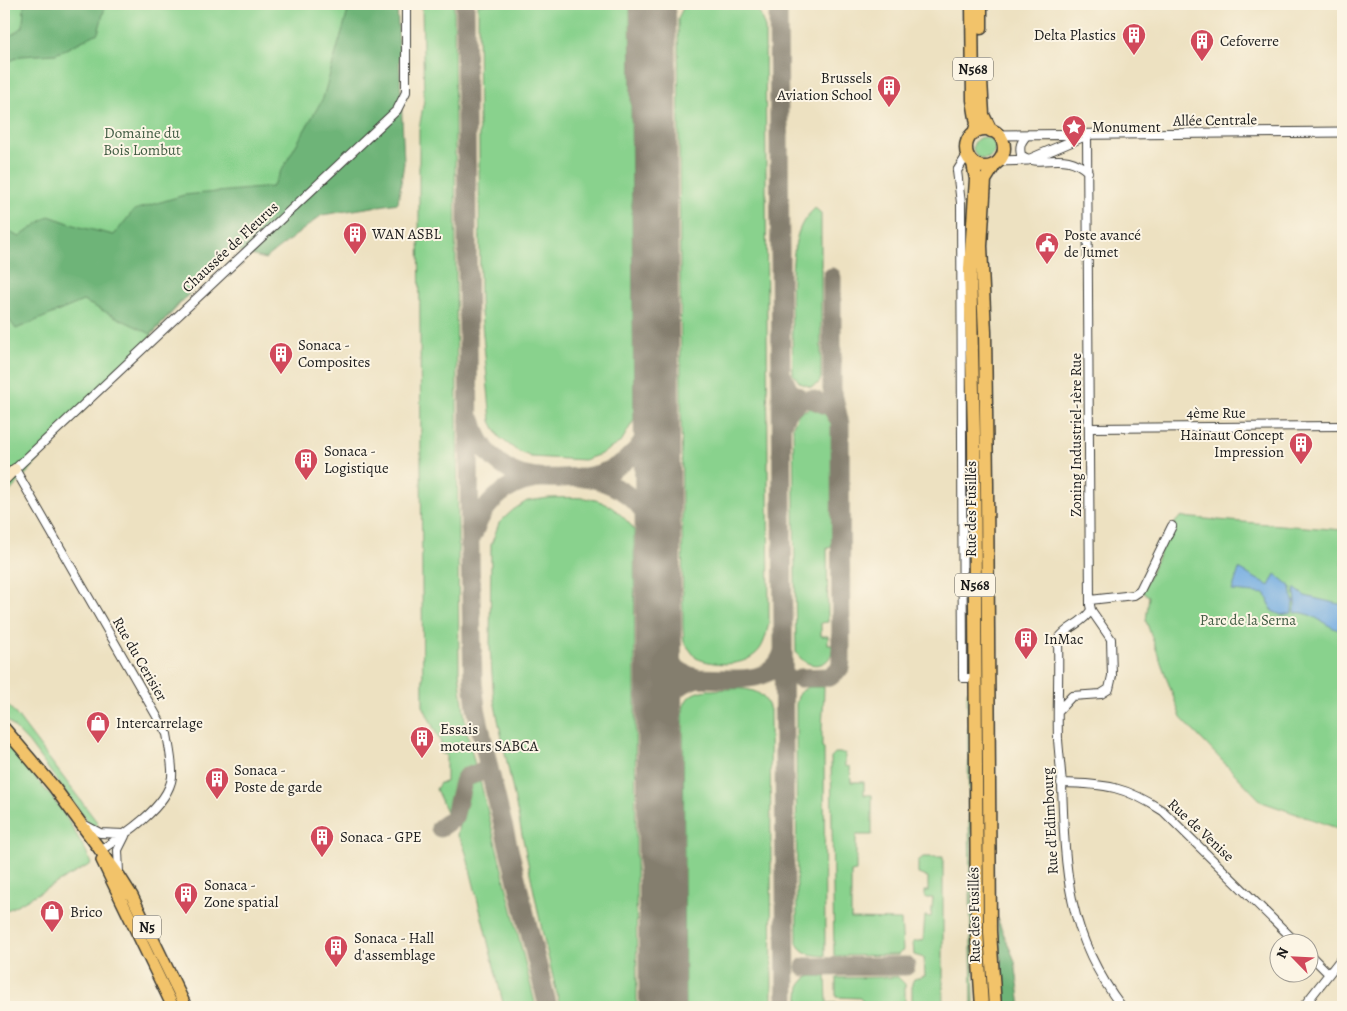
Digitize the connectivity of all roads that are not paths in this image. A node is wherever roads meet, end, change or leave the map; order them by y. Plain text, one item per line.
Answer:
1 (406, 4) edge
2 (972, 4) edge
3 (981, 4) edge
4 (965, 49) dead end
5 (973, 100) junction
6 (1343, 132) edge
7 (974, 133) junction
8 (994, 133) junction
9 (1027, 135) junction
10 (1087, 136) junction
11 (970, 159) junction
12 (1028, 160) junction
13 (996, 162) junction
14 (1088, 172) junction
15 (1343, 426) edge
16 (1090, 428) junction
17 (15, 469) junction
18 (4, 480) edge
19 (1172, 526) dead end
20 (1090, 600) junction
21 (1091, 610) junction
22 (969, 678) junction
23 (1059, 710) junction
24 (4, 728) edge
25 (1062, 783) junction
26 (78, 822) junction
27 (126, 834) junction
28 (100, 851) junction
29 (120, 877) junction
30 (1288, 934) edge
31 (1343, 956) edge
32 (1320, 965) edge
33 (1329, 974) junction
34 (1306, 1004) edge
35 (173, 1007) edge
36 (186, 1007) edge
37 (982, 1007) edge
38 (995, 1007) edge
39 (1122, 1007) edge
40 (1316, 1007) edge

1 - 17 street, Chaussée de Fleurus
2 - 5 highway, N568
3 - 8 highway, N568
4 - 5 highway
5 - 7 highway, N568
6 - 10 street, Allée Centrale
7 - 8 highway
7 - 11 highway, N568
8 - 9 street, Allée Centrale
8 - 13 highway, N568
9 - 10 street, Allée Centrale
9 - 12 street
10 - 12 street
10 - 14 street, Zoning Industriel-1ère Rue
11 - 13 highway
11 - 22 highway, Rue des Fusillés / N568
11 - 22 street
12 - 13 street
12 - 14 street
13 - 38 highway, Rue des Fusillés / N568
14 - 16 street, Zoning Industriel-1ère Rue
15 - 16 street, 4ème Rue
16 - 20 street, Zoning Industriel-1ère Rue
17 - 18 main road, Chaussée de Fleurus
17 - 27 street, Rue du Cerisier
19 - 20 street
20 - 21 street, Zoning Industriel-1ère Rue
21 - 23 street, Rue d'Edimbourg
21 - 23 street
22 - 37 highway, Rue des Fusillés / N568
23 - 25 street, Rue d'Edimbourg
24 - 26 main road, N5
25 - 30 street, Rue de Venise
25 - 39 street, Rue d'Edimbourg
26 - 27 street
26 - 28 main road, N5
27 - 28 street, Rue du Cerisier
27 - 29 street
28 - 29 main road, N5
28 - 35 main road, N5
29 - 36 main road, N5
31 - 33 street
32 - 33 street
33 - 34 street
34 - 40 street

